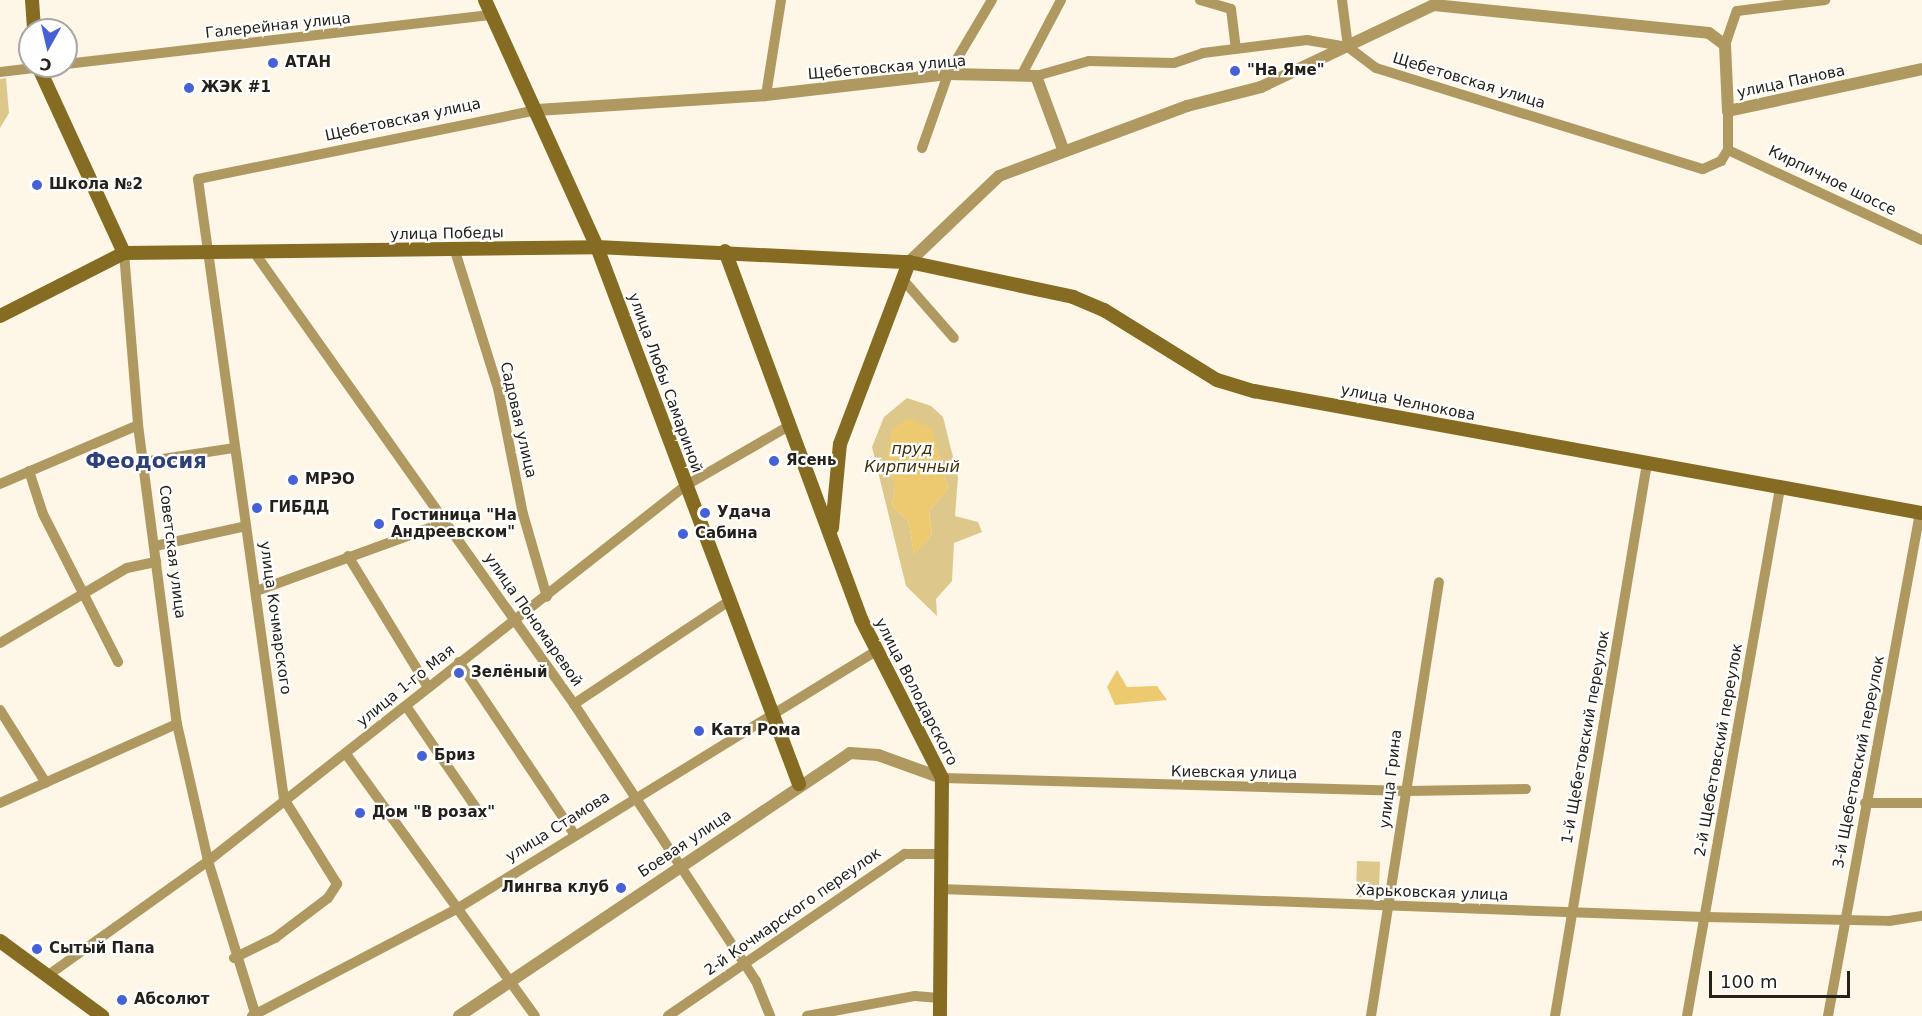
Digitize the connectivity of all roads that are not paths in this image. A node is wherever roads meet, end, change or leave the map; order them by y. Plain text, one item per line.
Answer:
1 (32, 0) edge
2 (485, 0) edge
3 (781, 0) edge
4 (992, 0) edge
5 (1061, 0) edge
6 (1200, 0) edge
7 (1342, 0) edge
8 (1744, 0) edge
9 (1825, 0) edge
10 (1231, 5) edge
11 (1737, 11) junction
12 (492, 15) junction
13 (33, 18) edge
14 (1725, 45) junction
15 (1348, 47) junction
16 (1236, 48) junction
17 (78, 63) edge
18 (18, 69) edge
19 (1922, 69) edge
20 (0, 72) edge
21 (948, 74) junction
22 (1036, 75) junction
23 (1021, 76) junction
24 (47, 78) edge
25 (766, 95) junction
26 (537, 110) junction
27 (1728, 111) junction
28 (922, 148) dead end
29 (1063, 149) junction
30 (1728, 150) junction
31 (198, 179) joint
32 (1922, 240) edge
33 (597, 247) junction
34 (455, 251) junction
35 (725, 251) junction
36 (254, 252) junction
37 (124, 253) junction
38 (208, 253) junction
39 (909, 262) junction
40 (905, 282) junction
41 (0, 316) edge
42 (954, 338) dead end
43 (138, 425) junction
44 (789, 426) junction
45 (233, 448) junction
46 (143, 462) junction
47 (1647, 463) junction
48 (29, 471) junction
49 (0, 484) edge
50 (685, 486) junction
51 (1780, 488) junction
52 (1921, 513) edge
53 (446, 522) junction
54 (246, 526) junction
55 (832, 533) junction
56 (155, 546) junction
57 (348, 556) junction
58 (156, 562) junction
59 (1438, 582) dead end
60 (259, 590) junction
61 (85, 595) junction
62 (547, 597) junction
63 (729, 601) junction
64 (516, 619) junction
65 (0, 643) edge
66 (874, 652) junction
67 (118, 662) dead end
68 (459, 662) junction
69 (428, 687) junction
70 (574, 704) junction
71 (406, 706) junction
72 (0, 710) edge
73 (769, 712) junction
74 (177, 724) junction
75 (346, 754) junction
76 (942, 778) junction
77 (46, 783) junction
78 (799, 784) junction
79 (1526, 789) dead end
80 (1408, 791) junction
81 (284, 799) junction
82 (632, 799) junction
83 (0, 803) edge
84 (1865, 803) junction
85 (1922, 803) edge
86 (481, 815) dead end
87 (574, 834) junction
88 (941, 854) junction
89 (208, 861) junction
90 (682, 865) junction
91 (940, 889) junction
92 (1387, 907) junction
93 (455, 909) junction
94 (1571, 913) junction
95 (1922, 916) edge
96 (1704, 917) junction
97 (1846, 921) junction
98 (0, 941) edge
99 (234, 958) junction
100 (744, 965) junction
101 (47, 976) junction
102 (510, 979) junction
103 (939, 998) junction
104 (102, 1016) edge
105 (254, 1016) edge
106 (459, 1016) edge
107 (535, 1016) edge
108 (668, 1016) edge
109 (770, 1016) edge
110 (807, 1016) edge
111 (940, 1016) edge
112 (1371, 1016) edge
113 (1555, 1016) edge
114 (1686, 1016) edge
115 (1828, 1016) edge

1 - 13 main road
2 - 12 main road, улица Любы Самариной
3 - 25 street
4 - 21 street
5 - 23 street
6 - 10 street
7 - 15 street
8 - 11 street
9 - 11 street
10 - 16 street
11 - 14 street
12 - 17 street, Галерейная улица
12 - 26 main road, улица Любы Самариной
14 - 15 street
14 - 27 street, улица Панова
15 - 16 street, Щебетовская улица
15 - 29 street
15 - 30 street, Щебетовская улица
16 - 22 street, Щебетовская улица
18 - 20 street
19 - 27 street, улица Панова
21 - 23 street, Щебетовская улица
21 - 25 street, Щебетовская улица
21 - 28 street
22 - 23 street, Щебетовская улица
22 - 29 street
24 - 37 main road, Советская улица
25 - 26 street, Щебетовская улица
26 - 31 street, Щебетовская улица
26 - 33 main road, улица Любы Самариной
27 - 30 street
29 - 39 street
30 - 32 street, Кирпичное шоссе
31 - 38 street, улица Кочмарского
33 - 34 main road, улица Победы
33 - 35 main road, улица Победы
33 - 50 main road, улица Любы Самариной
34 - 36 main road, улица Победы
34 - 62 street, Садовая улица
35 - 39 main road, улица Победы
35 - 44 main road, улица Володарского
36 - 38 main road, улица Победы
36 - 53 street, улица Пономаревой
37 - 38 main road, улица Победы
37 - 41 main road, улица Победы
37 - 43 street, Советская улица
38 - 45 street, улица Кочмарского
39 - 40 main road, улица Володарского
39 - 47 main road, улица Челнокова
40 - 42 street
40 - 55 main road, улица Володарского
43 - 46 street, Советская улица
43 - 48 street
44 - 50 street, улица 1-го Мая
44 - 55 main road, улица Володарского
45 - 46 street
45 - 54 street, улица Кочмарского
46 - 56 street, Советская улица
47 - 51 main road, улица Челнокова
47 - 94 street, 1-й Щебетовский переулок
48 - 49 street
48 - 61 street
50 - 62 street, улица 1-го Мая
50 - 63 main road, улица Любы Самариной
51 - 52 main road, улица Челнокова
51 - 96 street, 2-й Щебетовский переулок
52 - 84 street, 3-й Щебетовский переулок
53 - 57 street
53 - 64 street, улица Пономаревой
54 - 56 street
54 - 60 street, улица Кочмарского
55 - 66 main road, улица Володарского
56 - 58 street, Советская улица
57 - 60 street
57 - 69 street
58 - 61 street
58 - 74 street, Советская улица
59 - 80 street, улица Грина
60 - 81 street, улица Кочмарского
61 - 65 street
61 - 67 street
62 - 64 street, улица 1-го Мая
63 - 70 street
63 - 73 main road, улица Любы Самариной
64 - 68 street, улица 1-го Мая
64 - 70 street, улица Пономаревой
66 - 73 street, улица Стамова
66 - 76 main road, улица Володарского
68 - 69 street, улица 1-го Мая
68 - 87 street
69 - 71 street, улица 1-го Мая
70 - 82 street, улица Пономаревой
71 - 75 street, улица 1-го Мая
71 - 86 street
72 - 77 street
73 - 78 main road, улица Любы Самариной
73 - 82 street, улица Стамова
74 - 77 street
74 - 89 street, Советская улица
75 - 81 street, улица 1-го Мая
75 - 93 street
76 - 78 street, Боевая улица
76 - 80 street, Киевская улица
76 - 88 main road, улица Володарского
77 - 83 street
78 - 90 street, Боевая улица
79 - 80 street, Киевская улица
80 - 92 street, улица Грина
81 - 89 street, улица 1-го Мая
81 - 99 street, улица Кочмарского
82 - 87 street, улица Стамова
82 - 90 street, улица Пономаревой
84 - 85 street
84 - 97 street, 3-й Щебетовский переулок
87 - 93 street, улица Стамова
88 - 91 main road, улица Володарского
88 - 100 street, 2-й Кочмарского переулок
89 - 99 street, Советская улица
89 - 101 street, улица 1-го Мая
90 - 100 street, улица Пономаревой
90 - 102 street, Боевая улица
91 - 92 street, Харьковская улица
91 - 103 main road, улица Володарского
92 - 94 street, Харьковская улица
92 - 112 street, улица Грина
93 - 102 street
93 - 105 street, улица Стамова
94 - 96 street, Харьковская улица
94 - 113 street, 1-й Щебетовский переулок
95 - 97 street, Харьковская улица
96 - 97 street, Харьковская улица
96 - 114 street, 2-й Щебетовский переулок
97 - 115 street, 3-й Щебетовский переулок
98 - 101 main road
99 - 105 street, Советская улица
100 - 108 street, 2-й Кочмарского переулок
100 - 109 street, улица Пономаревой
101 - 104 main road
102 - 106 street, Боевая улица
102 - 107 street
103 - 110 street
103 - 111 main road, улица Володарского

